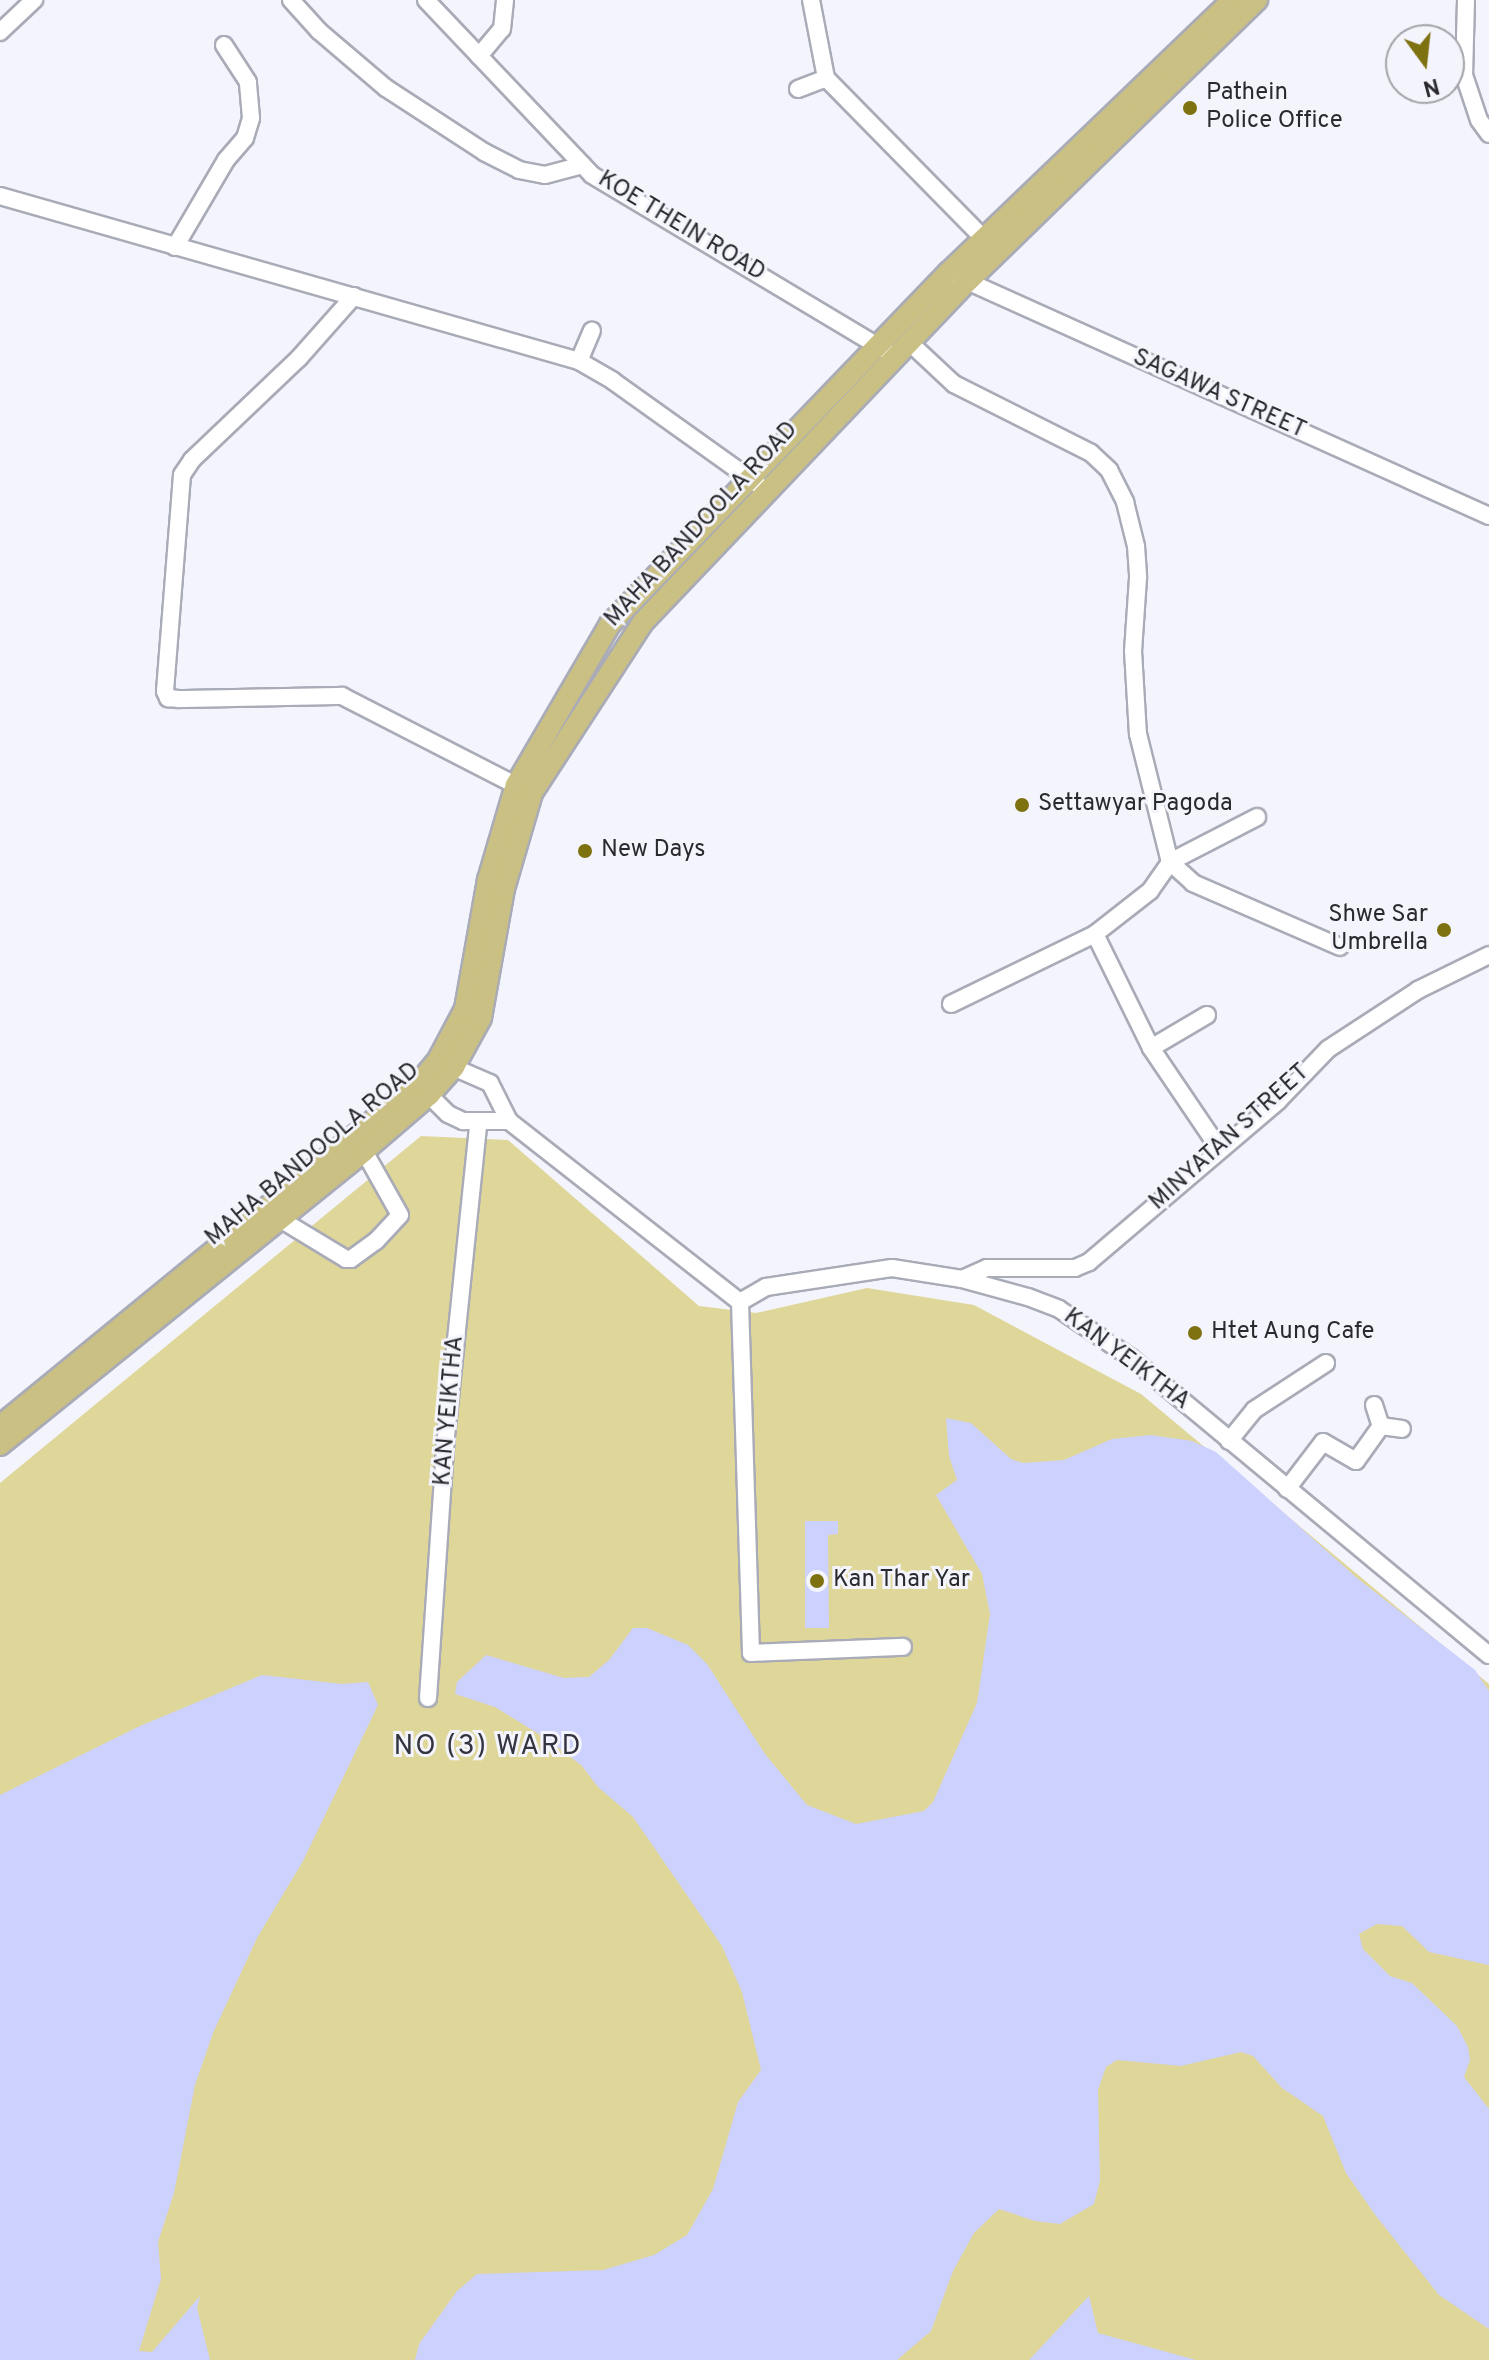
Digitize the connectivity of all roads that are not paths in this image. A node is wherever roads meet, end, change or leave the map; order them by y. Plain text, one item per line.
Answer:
1 (34, 0) edge
2 (291, 0) edge
3 (505, 0) edge
4 (811, 0) edge
5 (1233, 0) edge
6 (1257, 0) edge
7 (1466, 0) edge
8 (433, 3) edge
9 (0, 32) edge
10 (224, 45) dead end
11 (479, 56) junction
12 (826, 78) junction
13 (798, 89) dead end
14 (1489, 134) edge
15 (583, 165) junction
16 (0, 196) edge
17 (985, 240) junction
18 (175, 247) junction
19 (958, 277) junction
20 (354, 296) junction
21 (592, 331) dead end
22 (909, 342) junction
23 (886, 351) junction
24 (579, 361) junction
25 (758, 484) junction
26 (1489, 516) edge
27 (524, 789) junction
28 (1257, 817) dead end
29 (1170, 862) junction
30 (1095, 934) junction
31 (1340, 947) dead end
32 (1489, 955) edge
33 (951, 1004) dead end
34 (1207, 1015) dead end
35 (1151, 1048) junction
36 (446, 1064) junction
37 (424, 1089) junction
38 (509, 1121) junction
39 (478, 1124) junction
40 (364, 1151) junction
41 (1215, 1152) junction
42 (280, 1219) junction
43 (1033, 1268) junction
44 (962, 1279) junction
45 (1028, 1297) junction
46 (740, 1302) junction
47 (1326, 1363) dead end
48 (1374, 1405) dead end
49 (0, 1426) edge
50 (1381, 1426) junction
51 (1402, 1429) dead end
52 (1229, 1441) junction
53 (0, 1445) edge
54 (1287, 1489) junction
55 (903, 1647) dead end
56 (1489, 1655) edge
57 (428, 1698) dead end

1 - 9 street
2 - 15 street
3 - 11 street
4 - 12 street
5 - 17 main road, MAHA BANDOOLA ROAD
6 - 19 main road, MAHA BANDOOLA ROAD
7 - 14 street
8 - 11 street, KOE THEIN ROAD
10 - 18 street
11 - 15 street, KOE THEIN ROAD
12 - 13 street
12 - 17 street
15 - 23 street, KOE THEIN ROAD
16 - 18 street
17 - 19 main road, MAHA BANDOOLA ROAD
18 - 20 street
19 - 22 main road, MAHA BANDOOLA ROAD
19 - 23 main road, MAHA BANDOOLA ROAD
19 - 26 street, SAGAWA STREET
20 - 24 street
20 - 27 street
21 - 24 street
22 - 23 main road, MAHA BANDOOLA ROAD
22 - 29 street
23 - 25 main road, MAHA BANDOOLA ROAD
24 - 25 street
25 - 27 main road, MAHA BANDOOLA ROAD
27 - 36 main road, MAHA BANDOOLA ROAD
28 - 29 street
29 - 30 street
29 - 31 street
30 - 33 street
30 - 35 street
32 - 41 street, MINYATAN STREET
34 - 35 street
35 - 41 street
36 - 37 main road, MAHA BANDOOLA ROAD
36 - 38 street
37 - 39 street
37 - 40 main road, MAHA BANDOOLA ROAD
37 - 49 main road, MAHA BANDOOLA ROAD
38 - 39 street
38 - 46 street
39 - 57 street, KAN YEIKTHA
40 - 42 main road, MAHA BANDOOLA ROAD
40 - 42 street
41 - 43 street, MINYATAN STREET
42 - 53 main road, MAHA BANDOOLA ROAD
43 - 44 street, MINYATAN STREET
43 - 45 street
44 - 45 street, KAN YEIKTHA
44 - 46 street, KAN YEIKTHA
45 - 52 street, KAN YEIKTHA
46 - 55 street
47 - 52 street
48 - 50 street
50 - 51 street
50 - 54 street
52 - 54 street, KAN YEIKTHA
54 - 56 street, KAN YEIKTHA

